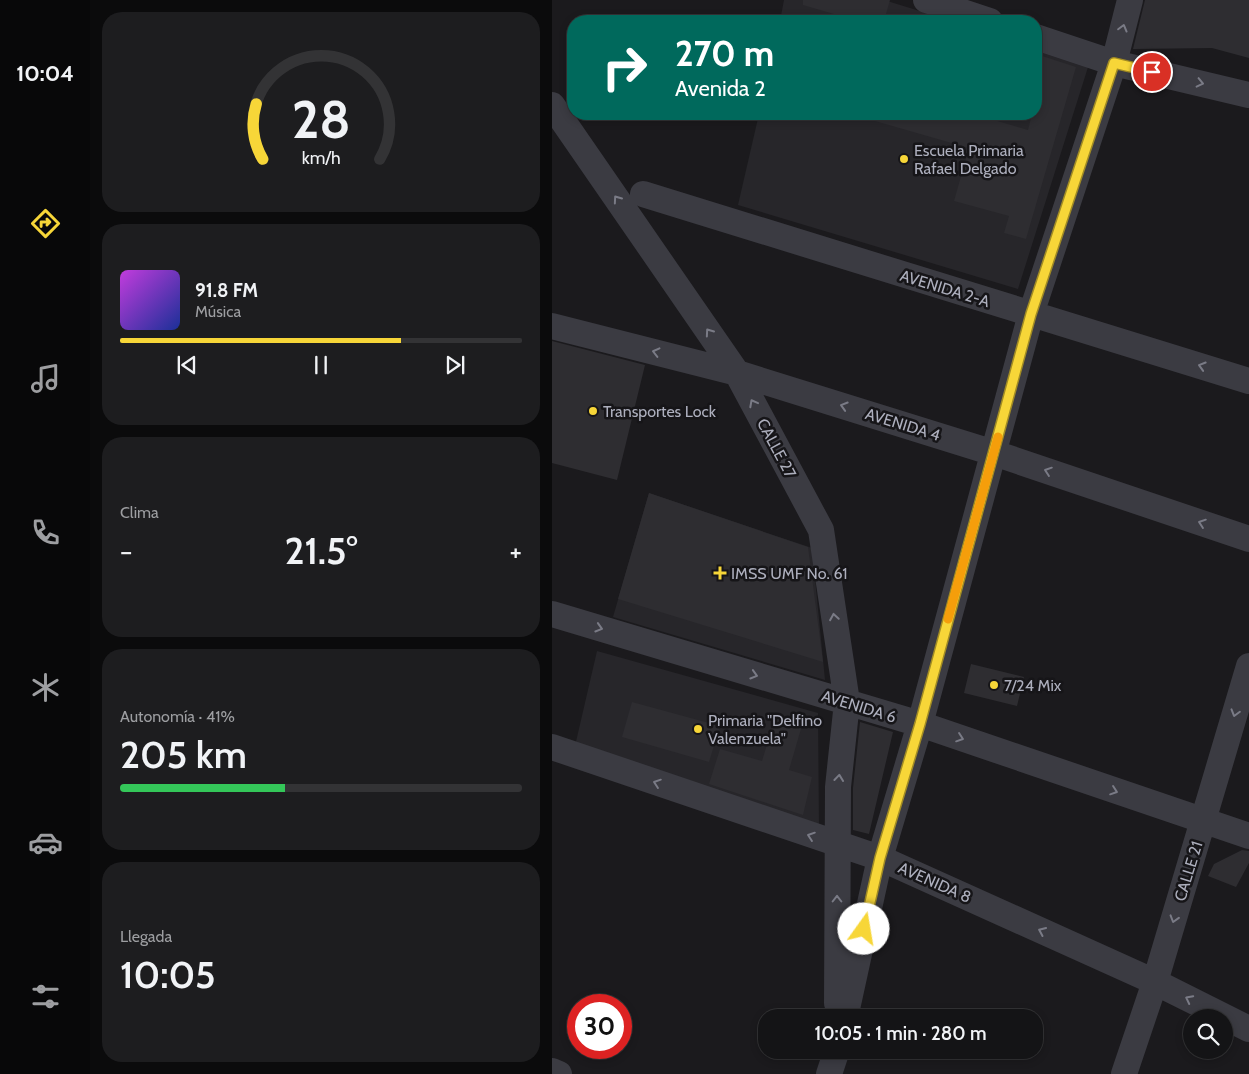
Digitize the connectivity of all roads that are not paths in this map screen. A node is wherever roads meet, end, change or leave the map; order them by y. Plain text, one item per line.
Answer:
1 (926, 0) edge
2 (1130, 0) edge
3 (972, 15) edge
4 (1042, 39) edge
5 (1114, 63) junction
6 (1248, 95) edge
7 (552, 104) edge
8 (643, 194) dead end
9 (1031, 314) junction
10 (552, 326) edge
11 (737, 372) junction
12 (1248, 381) edge
13 (994, 452) junction
14 (1248, 539) edge
15 (552, 614) edge
16 (1248, 666) edge
17 (847, 702) junction
18 (920, 724) junction
19 (552, 747) edge
20 (1203, 822) junction
21 (1248, 836) edge
22 (837, 845) junction
23 (880, 858) junction
24 (1155, 982) junction
25 (837, 1009) edge
26 (847, 1009) edge
27 (1248, 1029) edge
28 (552, 1071) edge
29 (559, 1074) edge
30 (1124, 1074) edge

1 - 3 street
5 -> 2 street
4 - 5 street
5 -> 6 street
5 - 9 street
11 -> 7 street, CALLE 27
8 - 9 street, AVENIDA 2-A
12 -> 9 street, AVENIDA 2-A
9 - 13 street
11 -> 10 street, AVENIDA 4
13 -> 11 street, AVENIDA 4
17 -> 11 street, CALLE 27
14 -> 13 street, AVENIDA 4
13 - 18 street
15 -> 17 street, AVENIDA 6
16 -> 20 street, CALLE 21
17 - 18 street, AVENIDA 6
22 -> 17 street, CALLE 27
18 -> 20 street, AVENIDA 6
18 - 23 street
22 -> 19 street, AVENIDA 8
20 - 21 street, AVENIDA 6
20 -> 24 street, CALLE 21
22 - 23 street, AVENIDA 8
25 -> 22 street, CALLE 27
24 -> 23 street, AVENIDA 8
23 - 26 street
27 -> 24 street, AVENIDA 8
24 - 30 street, CALLE 21
28 - 29 street

